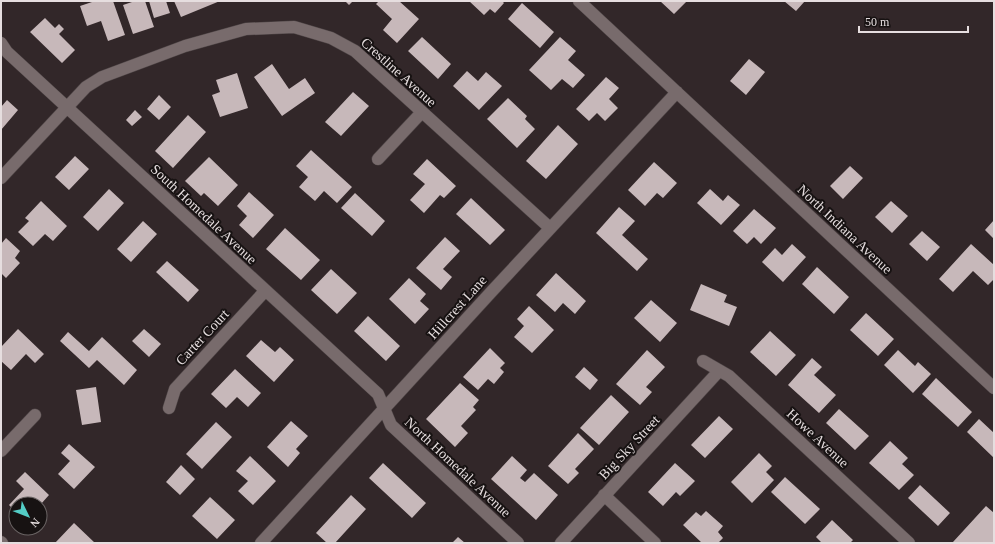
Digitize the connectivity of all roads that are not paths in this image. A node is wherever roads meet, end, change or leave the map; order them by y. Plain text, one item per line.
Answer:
1 (579, 1) edge
2 (1, 43) edge
3 (676, 92) junction
4 (66, 108) junction
5 (422, 112) junction
6 (378, 158) dead end
7 (1, 178) edge
8 (550, 228) junction
9 (265, 291) junction
10 (703, 361) dead end
11 (719, 370) junction
12 (994, 388) edge
13 (169, 408) dead end
14 (384, 410) junction
15 (35, 415) dead end
16 (1, 451) edge
17 (604, 495) junction
18 (261, 543) edge
19 (518, 543) edge
20 (561, 543) edge
21 (655, 543) edge
22 (909, 543) edge

1 - 3 street, North Indiana Avenue
2 - 4 street, South Homedale Avenue
3 - 8 street, Hillcrest Lane
3 - 12 street, North Indiana Avenue
4 - 5 street, Crestline Avenue
4 - 7 street, Crestline Avenue
4 - 9 street, South Homedale Avenue
5 - 6 street
5 - 8 street, Crestline Avenue
8 - 14 street, Hillcrest Lane
9 - 13 street, Carter Court
9 - 14 street, South Homedale Avenue
10 - 11 street, Howe Avenue
11 - 17 street, Big Sky Street
11 - 22 street, Howe Avenue
14 - 18 street, Hillcrest Lane
14 - 19 street, North Homedale Avenue
15 - 16 street
17 - 20 street, Big Sky Street
17 - 21 street

